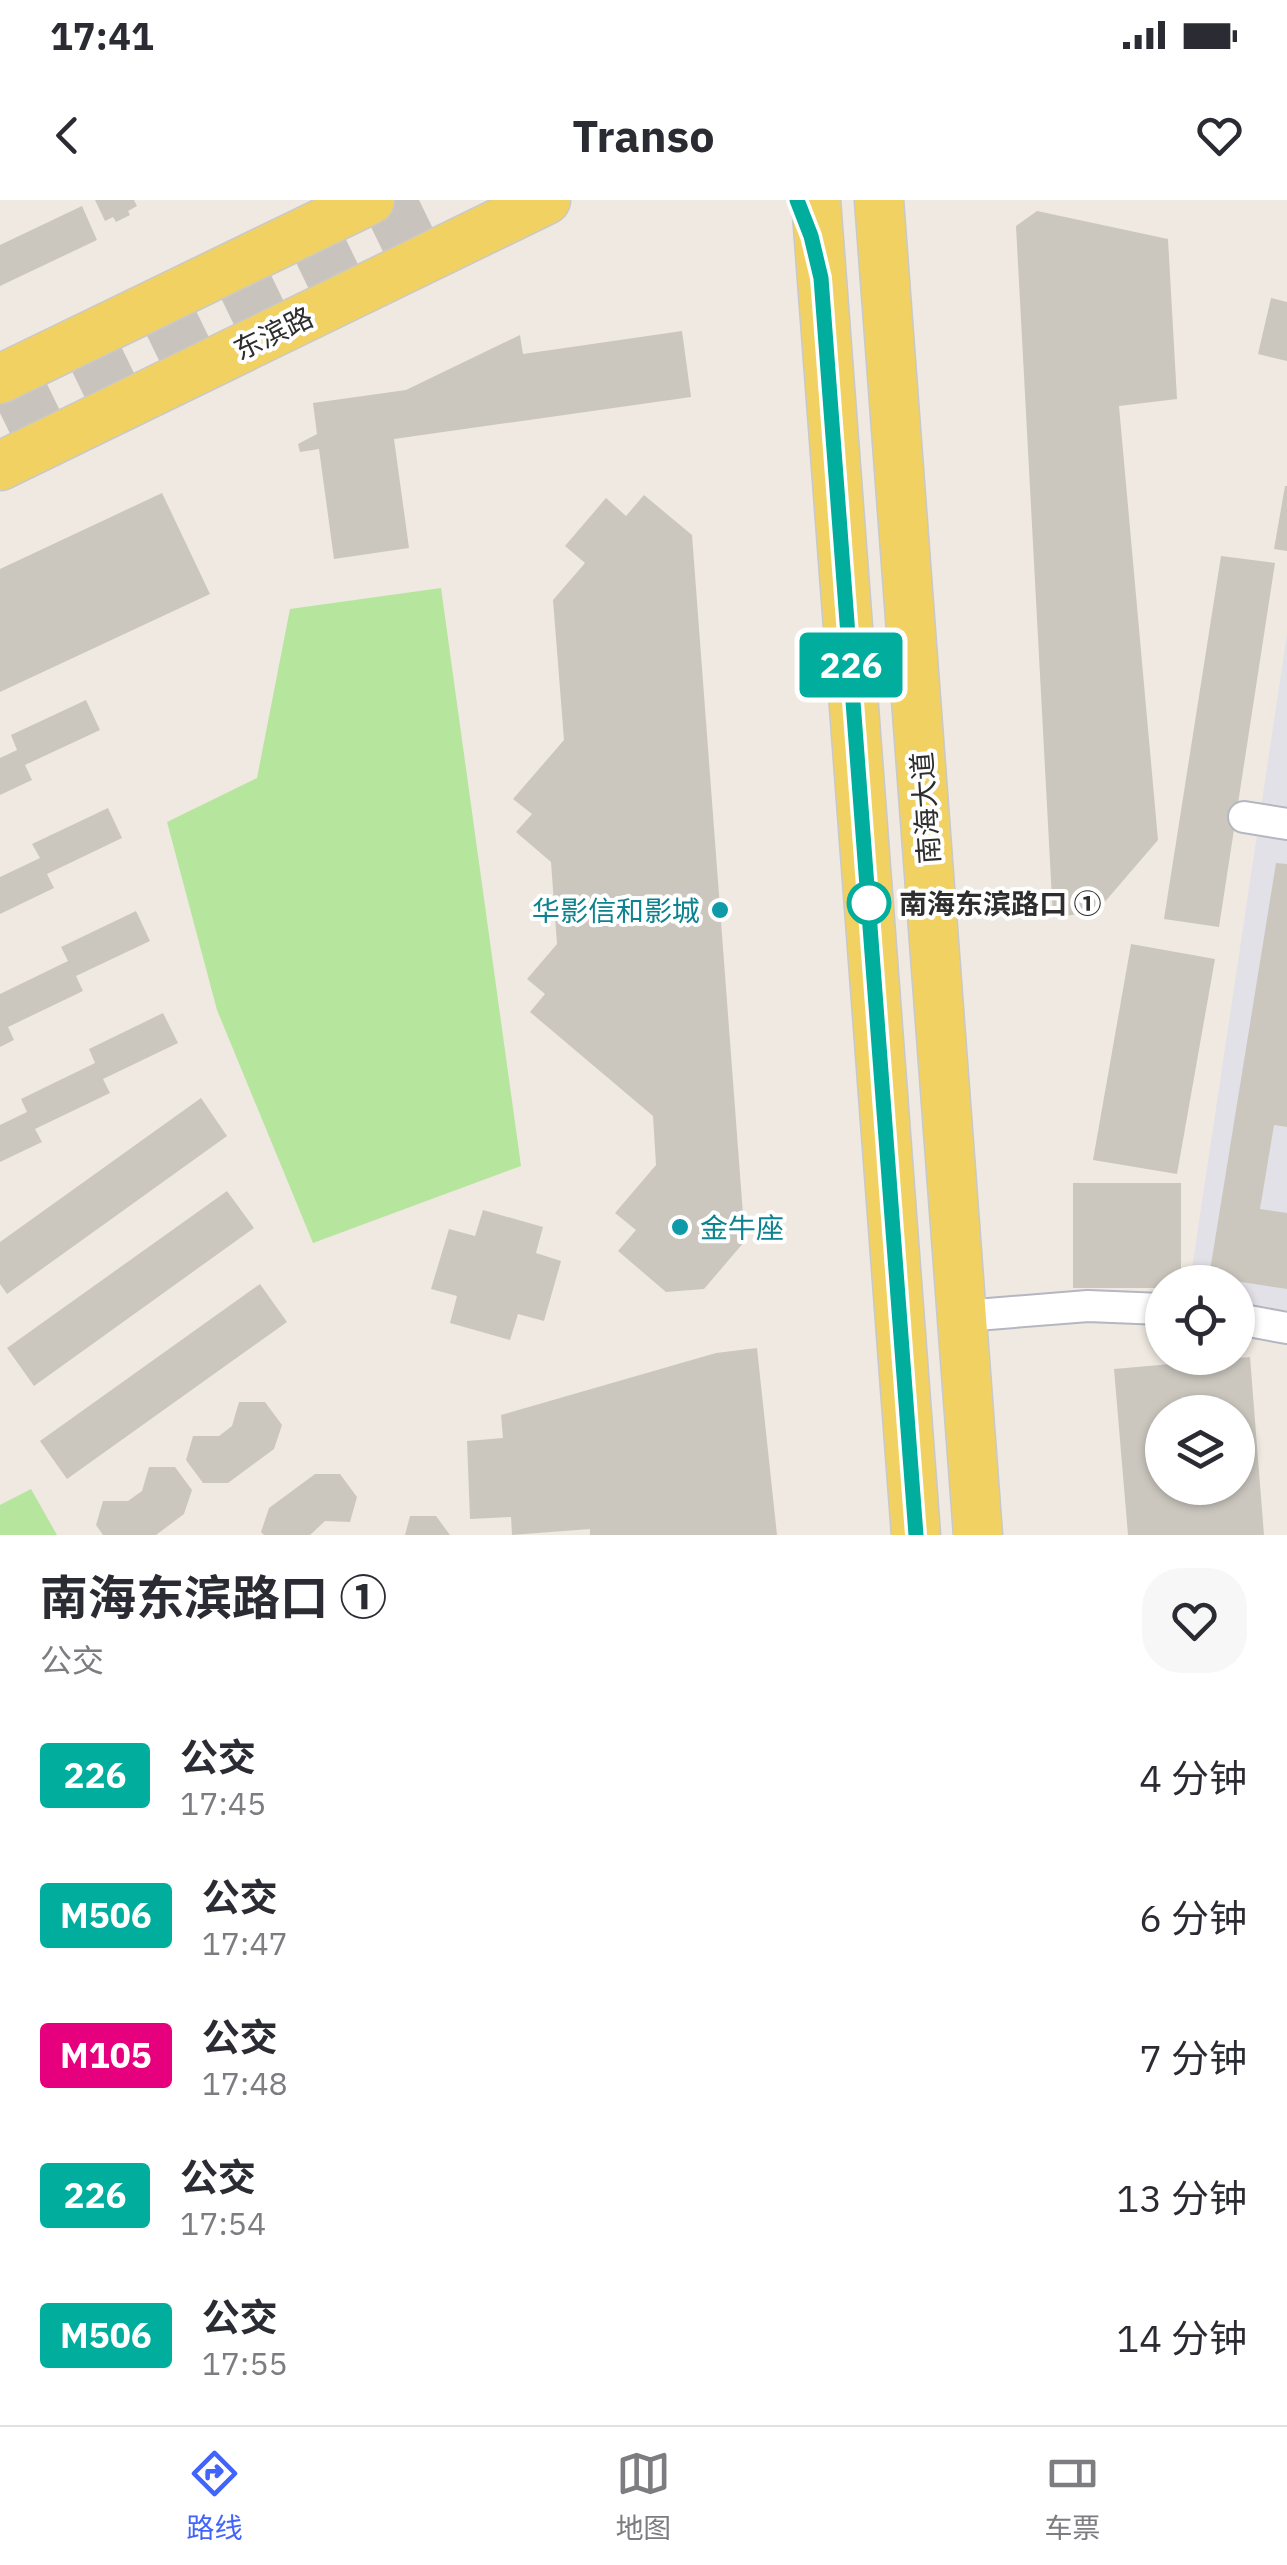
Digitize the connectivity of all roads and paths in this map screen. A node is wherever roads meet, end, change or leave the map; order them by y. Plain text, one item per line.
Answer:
1 (370, 200) edge
2 (546, 200) edge
3 (797, 200) edge
4 (816, 200) edge
5 (879, 200) edge
6 (898, 200) edge
7 (882, 249) junction
8 (821, 278) junction
9 (0, 378) edge
10 (0, 466) edge
11 (1244, 817) dead end
12 (1287, 824) edge
13 (1145, 1308) edge
14 (964, 1316) junction
15 (1255, 1322) edge
16 (1287, 1328) edge
17 (916, 1535) edge
18 (978, 1535) edge

1 - 9 main road
2 - 10 main road, 东滨路
3 - 8 main road
4 - 8 main road
5 - 7 main road, 南海大道
6 - 7 main road
7 - 14 main road, 南海大道
8 - 17 main road
11 - 12 street
13 - 14 street
14 - 18 main road, 南海大道
15 - 16 street

